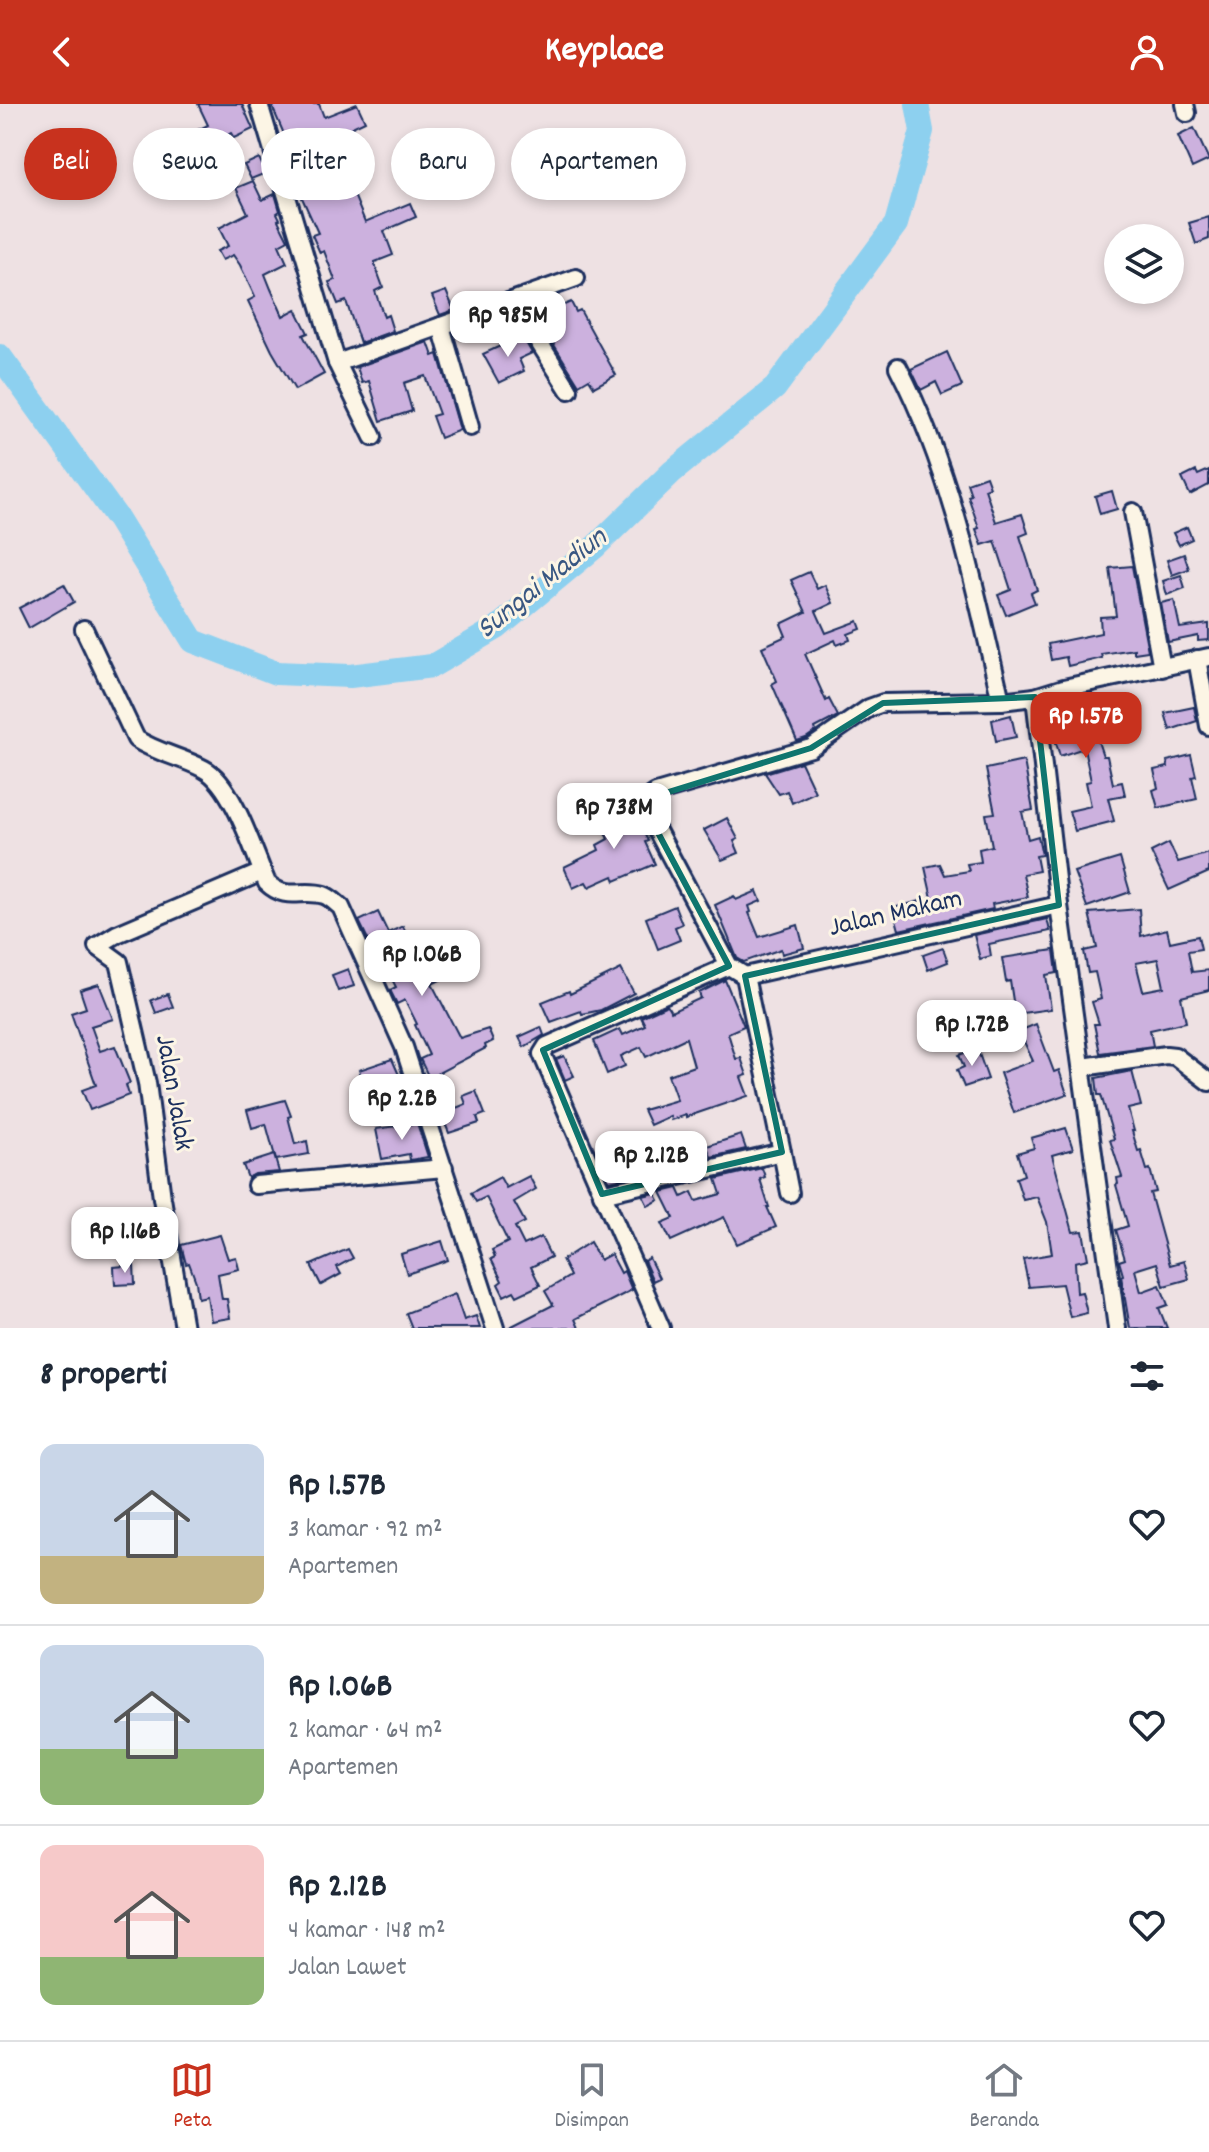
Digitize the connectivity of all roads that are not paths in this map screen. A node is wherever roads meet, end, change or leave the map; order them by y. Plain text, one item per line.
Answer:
1 (259, 104) edge
2 (576, 278) dead end
3 (513, 301) junction
4 (441, 326) junction
5 (337, 363) junction
6 (898, 367) dead end
7 (569, 390) dead end
8 (470, 427) dead end
9 (373, 437) dead end
10 (1133, 512) dead end
11 (84, 629) dead end
12 (1203, 658) edge
13 (1162, 668) junction
14 (1035, 697) junction
15 (1001, 701) junction
16 (1209, 726) edge
17 (262, 872) junction
18 (1059, 905) junction
19 (729, 966) junction
20 (745, 976) junction
21 (1083, 1067) junction
22 (1209, 1082) edge
23 (782, 1152) junction
24 (444, 1168) junction
25 (256, 1185) dead end
26 (790, 1193) dead end
27 (602, 1194) junction
28 (184, 1328) edge
29 (495, 1328) edge
30 (661, 1328) edge
31 (1117, 1328) edge

1 - 5 street
2 - 3 street
3 - 4 street
3 - 7 street
4 - 5 street
4 - 8 street
5 - 9 street
6 - 15 street
10 - 13 street
11 - 17 street
12 - 13 street
12 - 16 street
13 - 14 street
14 - 15 street
14 - 18 street
15 - 19 street
17 - 24 street
17 - 28 street, Jalan Jalak
18 - 20 street, Jalan Makam
18 - 21 street
19 - 20 street
19 - 27 street
20 - 23 street
21 - 22 street
21 - 31 street
23 - 26 street
23 - 27 street
24 - 25 street
24 - 29 street
27 - 30 street

